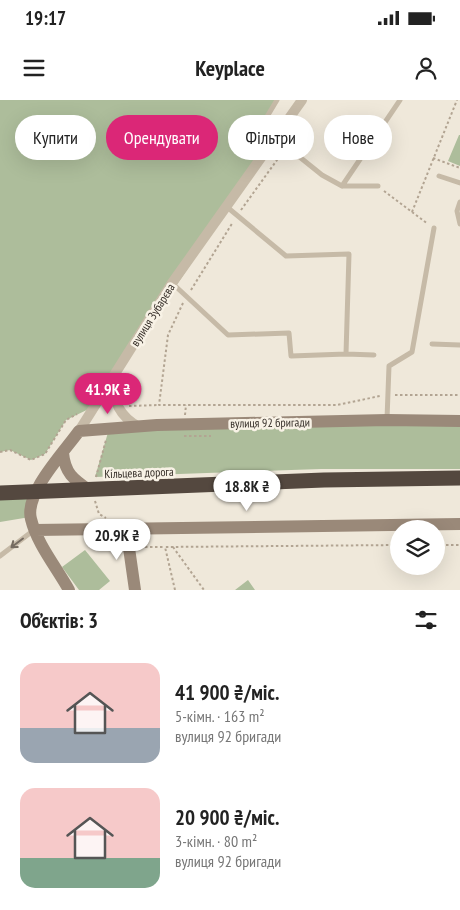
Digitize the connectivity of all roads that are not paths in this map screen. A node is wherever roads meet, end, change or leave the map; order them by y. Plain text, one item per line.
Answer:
1 (277, 100) edge
2 (302, 100) edge
3 (400, 100) edge
4 (268, 115) edge
5 (292, 115) edge
6 (261, 160) edge
7 (303, 160) edge
8 (439, 176) dead end
9 (460, 183) edge
10 (342, 186) junction
11 (378, 186) road end
12 (460, 202) edge
13 (227, 207) junction
14 (460, 224) edge
15 (434, 228) road end
16 (172, 283) junction
17 (432, 344) dead end
18 (460, 344) edge
19 (346, 354) junction
20 (374, 355) dead end
21 (112, 380) junction
22 (387, 420) junction
23 (460, 421) edge
24 (138, 427) junction
25 (79, 431) junction
26 (62, 453) junction
27 (460, 478) edge
28 (92, 490) junction
29 (36, 491) junction
30 (0, 493) edge
31 (460, 524) edge
32 (126, 527) junction
33 (35, 530) junction
34 (0, 556) edge
35 (69, 590) edge
36 (135, 590) edge

1 - 4 lane
2 - 5 street, вулиця Зубарєва
3 - 10 lane
6 - 13 street, вулиця Зубарєва
7 - 10 lane
8 - 9 lane
10 - 11 lane
12 - 14 lane
13 - 16 street, вулиця Зубарєва
13 - 19 lane
15 - 22 lane
16 - 19 lane
16 - 21 street, вулиця Зубарєва
17 - 18 lane
19 - 20 lane
21 - 24 street
21 - 25 street, вулиця Зубарєва
22 - 23 street, вулиця 92 бригади
22 - 24 street, вулиця 92 бригади
24 - 25 street, вулиця 92 бригади
25 - 26 street, вулиця Зубарєва
26 - 28 street
26 - 29 street, вулиця Зубарєва
27 - 28 highway, Кільцева дорога
28 - 29 highway, Кільцева дорога
29 - 30 highway, Кільцева дорога
29 - 33 street, вулиця Зубарєва
31 - 32 street
32 - 33 street
32 - 36 street
33 -> 34 lane
33 - 35 street, вулиця Зубарєва

